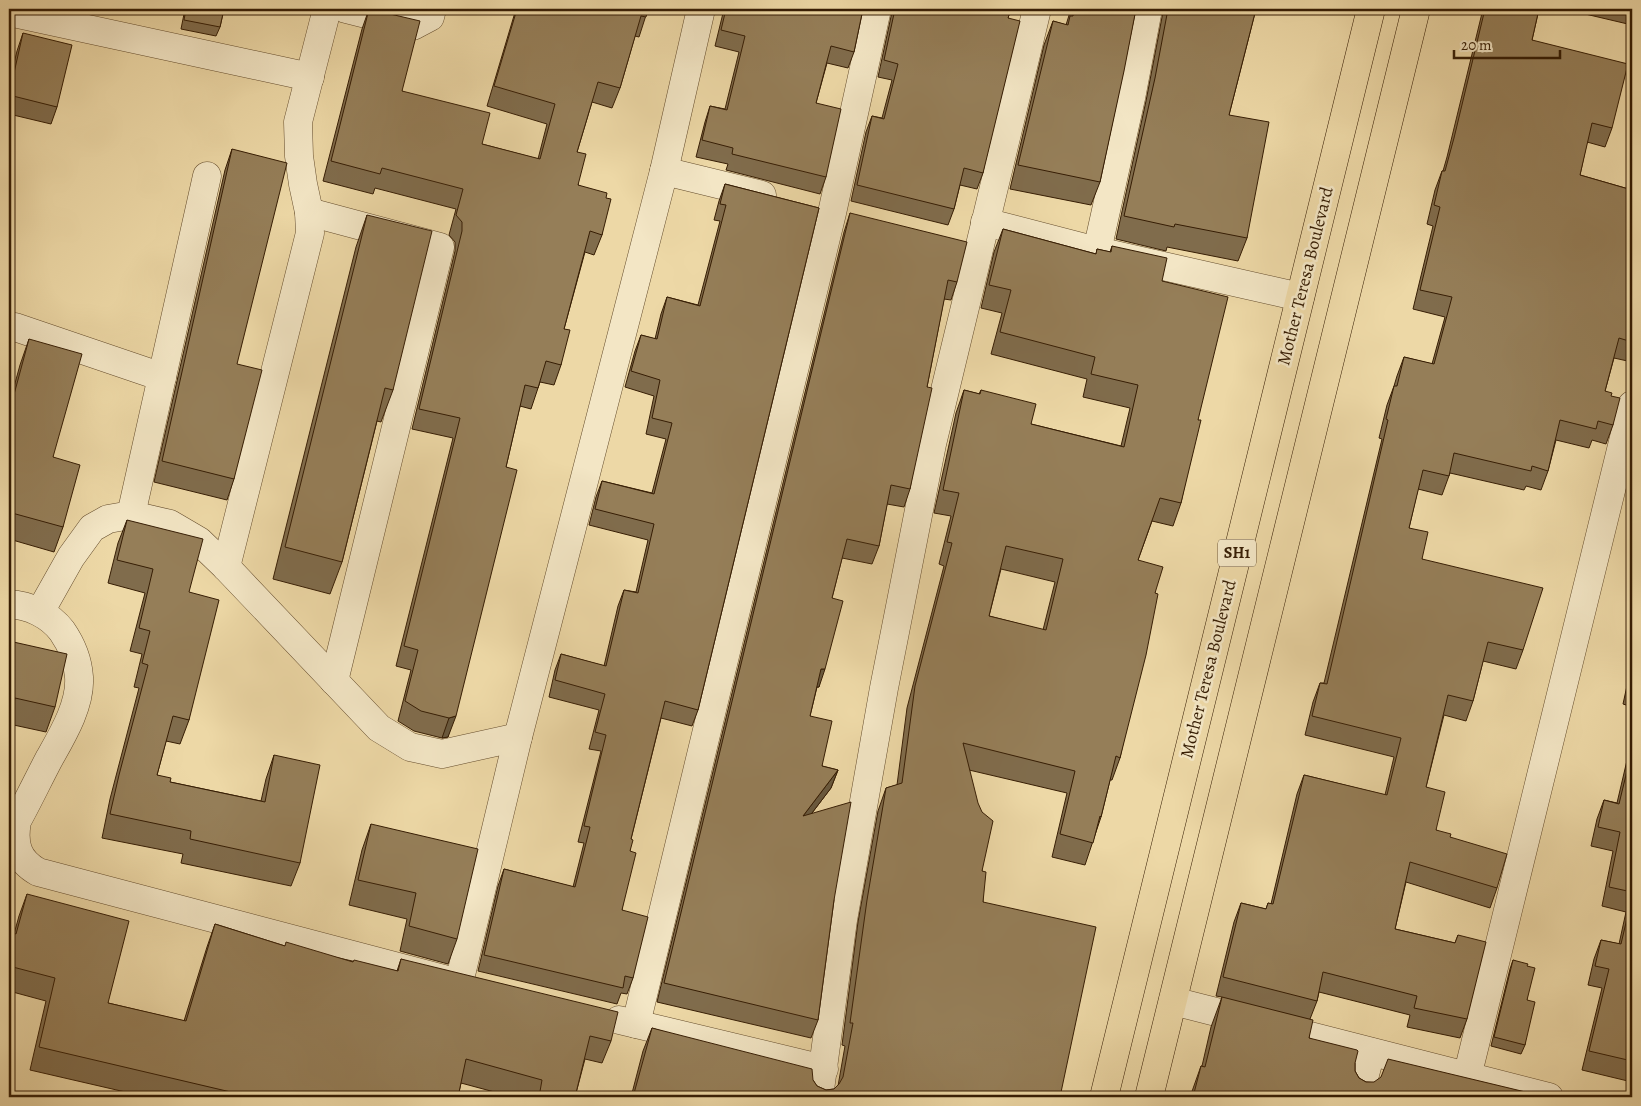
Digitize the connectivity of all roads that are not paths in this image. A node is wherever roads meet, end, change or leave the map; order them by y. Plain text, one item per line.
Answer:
1 (328, 9) edge
2 (346, 9) edge
3 (432, 9) edge
4 (701, 9) edge
5 (877, 9) edge
6 (1037, 9) edge
7 (1148, 9) edge
8 (1371, 9) edge
9 (1416, 9) edge
10 (9, 12) edge
11 (310, 77) junction
12 (664, 170) junction
13 (207, 176) dead end
14 (784, 200) edge
15 (822, 210) junction
16 (309, 212) junction
17 (859, 219) edge
18 (985, 222) junction
19 (951, 242) edge
20 (979, 249) junction
21 (1097, 251) junction
22 (1300, 297) junction
23 (9, 328) edge
24 (162, 377) junction
25 (1632, 405) edge
26 (130, 515) junction
27 (226, 566) junction
28 (9, 604) edge
29 (40, 612) junction
30 (334, 681) junction
31 (518, 737) junction
32 (459, 983) junction
33 (487, 990) edge
34 (1173, 1001) junction
35 (599, 1016) edge
36 (636, 1024) junction
37 (1371, 1052) junction
38 (824, 1069) junction
39 (1467, 1077) junction
40 (820, 1097) edge
41 (1104, 1097) edge
42 (1149, 1097) edge
43 (1360, 1097) edge
44 (1549, 1097) edge

1 - 11 street
2 - 3 street
4 - 12 street
5 - 15 street
6 - 18 street
7 - 21 street
8 - 22 main road, Mother Teresa Boulevard / SH1
9 - 34 main road, SH1
10 - 11 street
11 - 16 street
12 - 14 street
12 - 31 street
13 - 24 street
15 - 17 street
15 - 36 street
16 - 27 street
16 - 30 street
18 - 20 street
18 - 21 street
19 - 20 street
20 - 38 street
21 - 22 street
22 - 41 main road, Mother Teresa Boulevard / SH1
23 - 24 street
24 - 26 street
25 - 39 street
26 - 27 street
26 - 29 street
27 - 30 street
28 - 29 street
29 - 32 street
30 - 31 street
31 - 32 street
32 - 33 street
34 - 37 street
34 - 42 main road, SH1
35 - 36 street
36 - 38 street
37 - 39 street
37 - 43 street
38 - 40 street
39 - 44 street

